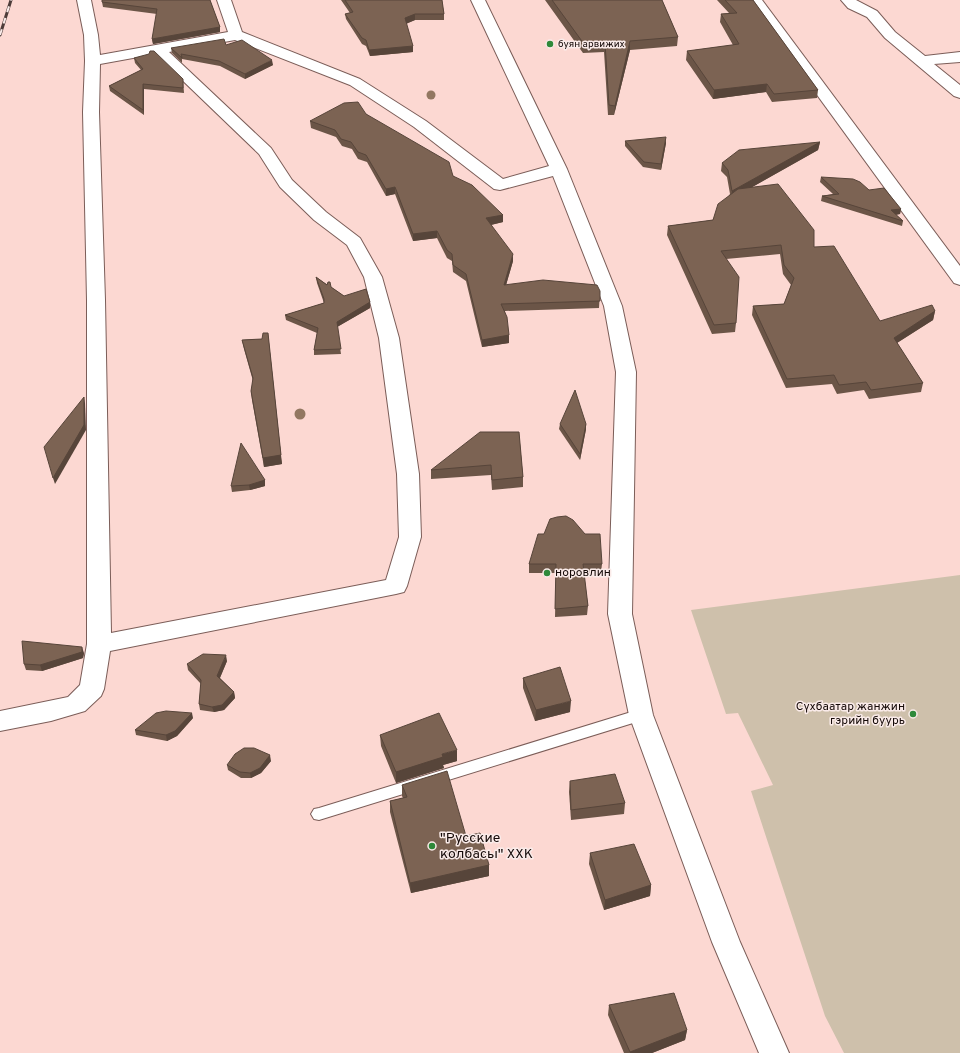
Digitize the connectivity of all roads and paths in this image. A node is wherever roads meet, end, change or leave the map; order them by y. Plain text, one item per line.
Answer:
1 (84, 0) edge
2 (224, 0) edge
3 (478, 0) edge
4 (755, 0) edge
5 (848, 0) edge
6 (236, 35) junction
7 (159, 50) junction
8 (960, 57) edge
9 (93, 61) junction
10 (920, 61) junction
11 (960, 93) edge
12 (559, 170) junction
13 (960, 279) edge
14 (100, 644) junction
15 (641, 715) junction
16 (0, 721) edge
17 (319, 814) dead end
18 (774, 1053) edge

1 - 9 street
2 - 6 street
3 - 12 street
4 - 13 street
5 - 10 street
6 - 7 street
6 - 12 street
7 - 9 street
7 - 14 street
8 - 10 street
9 - 14 street
10 - 11 street
12 - 15 street
14 - 16 street
15 - 17 lane
15 - 18 street

